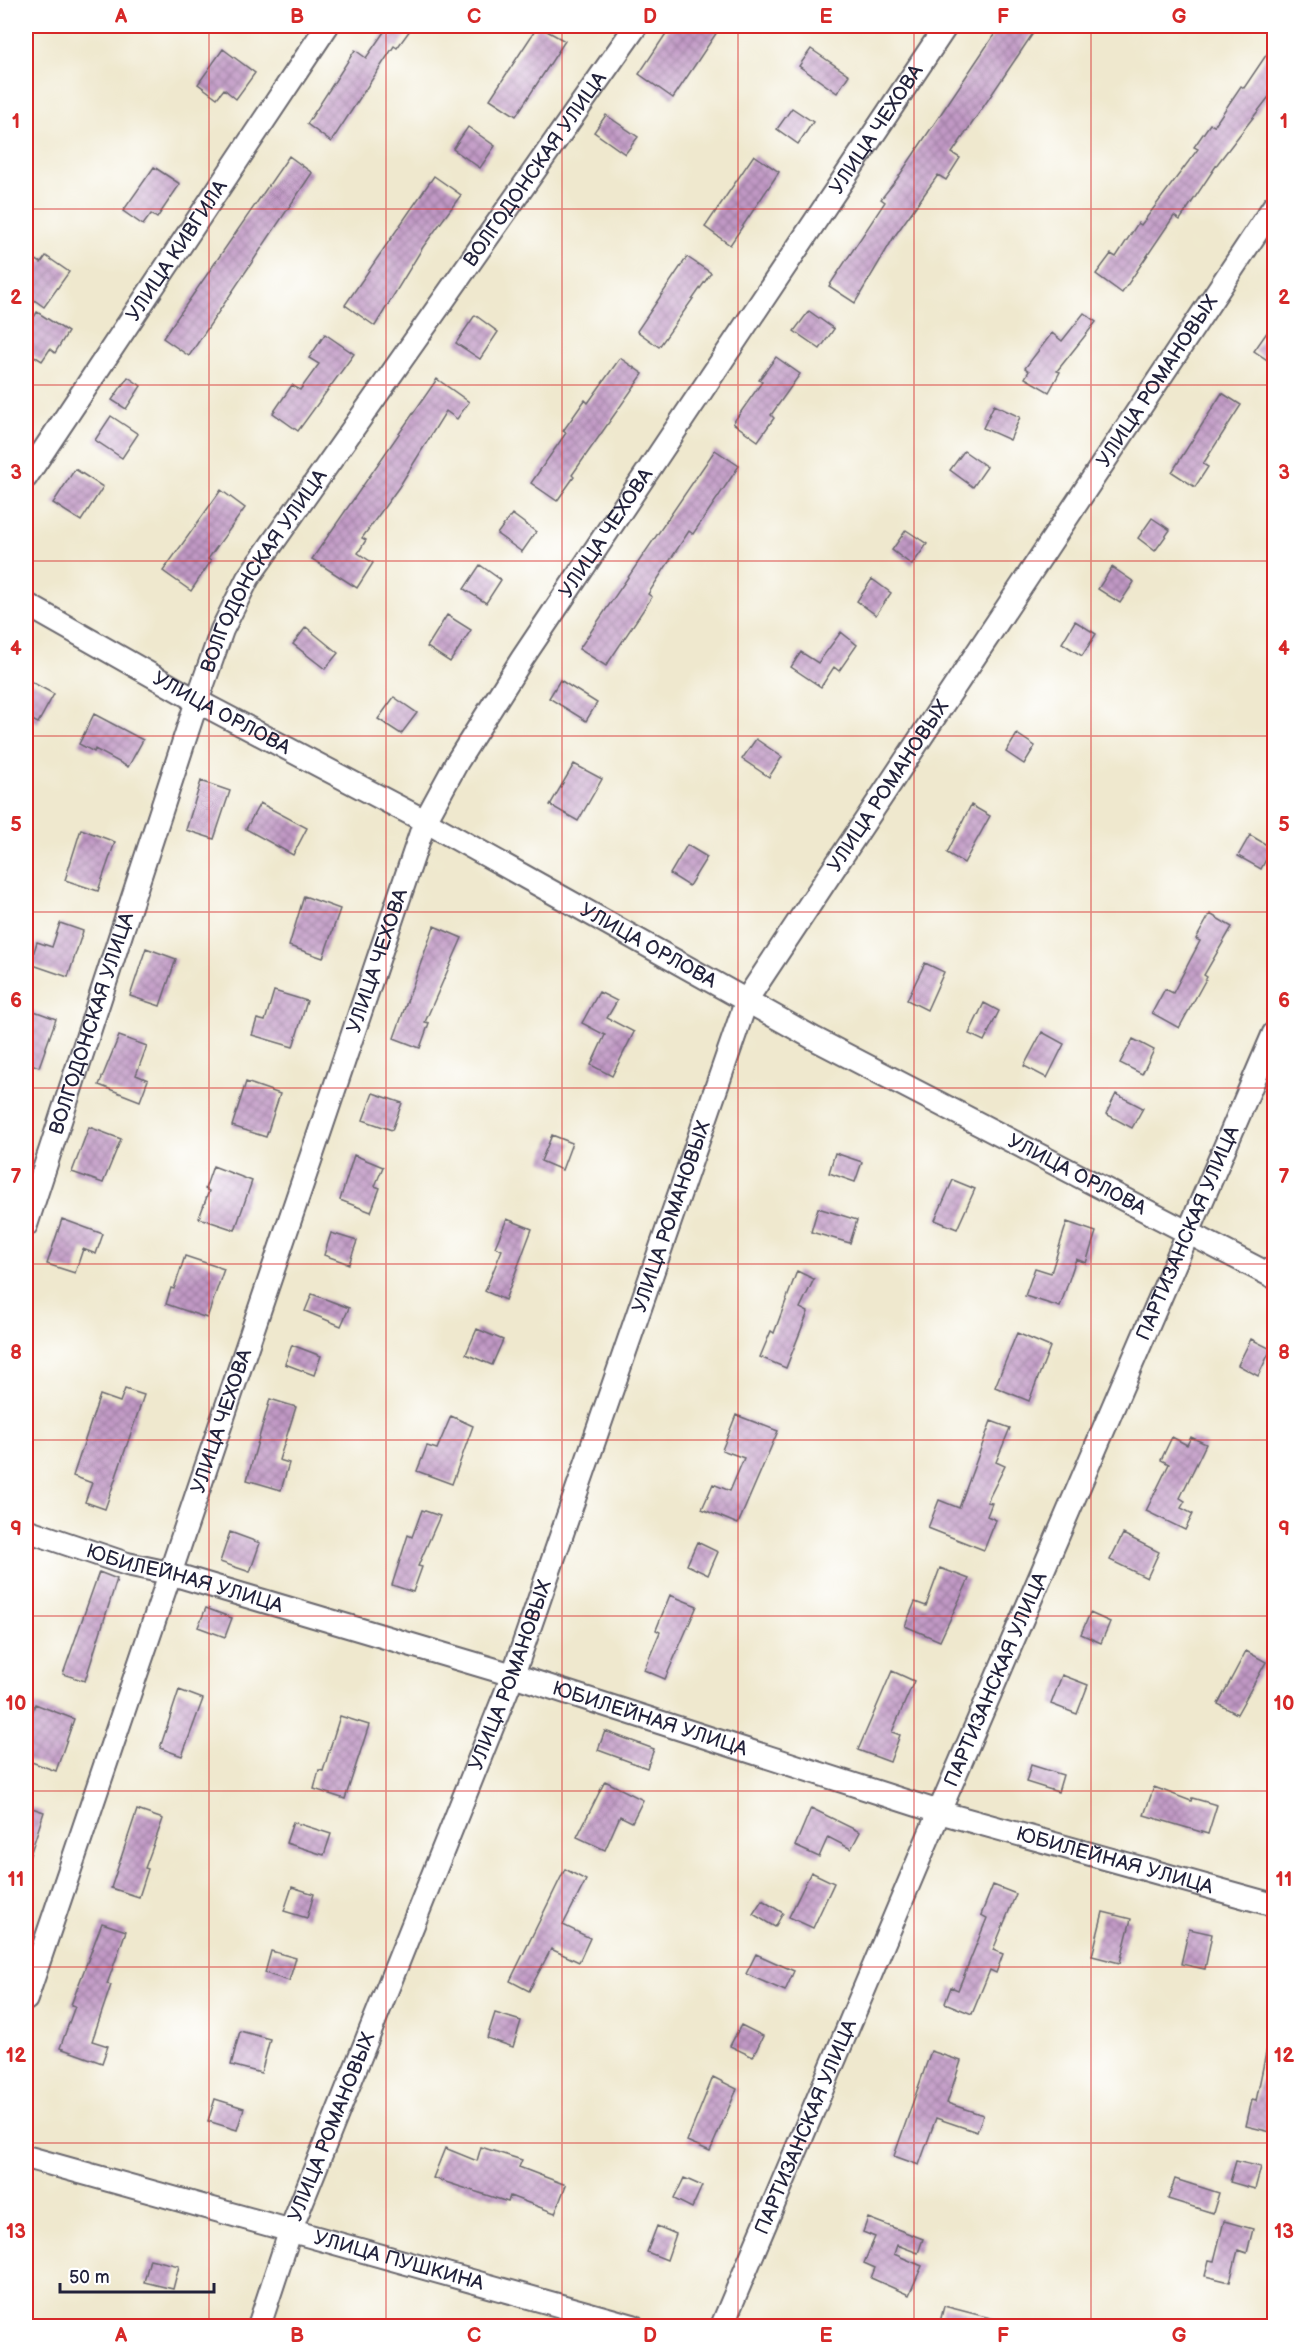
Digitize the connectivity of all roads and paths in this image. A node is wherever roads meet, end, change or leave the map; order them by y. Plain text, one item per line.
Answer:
1 (327, 26) edge
2 (636, 26) edge
3 (946, 26) edge
4 (1275, 206) edge
5 (26, 477) edge
6 (26, 604) edge
7 (197, 701) junction
8 (425, 821) junction
9 (747, 999) junction
10 (1275, 1033) edge
11 (26, 1225) edge
12 (1188, 1232) junction
13 (1275, 1277) edge
14 (26, 1530) edge
15 (170, 1573) junction
16 (513, 1675) junction
17 (939, 1812) junction
18 (1275, 1905) edge
19 (26, 1999) edge
20 (26, 2157) edge
21 (291, 2229) junction
22 (259, 2326) edge
23 (633, 2326) edge
24 (722, 2326) edge

1 - 5 street, УЛИЦА КИВГИЛА
2 - 7 street, ВОЛГОДОНСКАЯ УЛИЦА
3 - 8 street, УЛИЦА ЧЕХОВА
4 - 9 street, УЛИЦА РОМАНОВЫХ
6 - 7 street, УЛИЦА ОРЛОВА
7 - 8 street, УЛИЦА ОРЛОВА
7 - 11 street, ВОЛГОДОНСКАЯ УЛИЦА
8 - 9 street, УЛИЦА ОРЛОВА
8 - 15 street, УЛИЦА ЧЕХОВА
9 - 12 street, УЛИЦА ОРЛОВА
9 - 16 street, УЛИЦА РОМАНОВЫХ
10 - 12 street, ПАРТИЗАНСКАЯ УЛИЦА
12 - 13 street, УЛИЦА ОРЛОВА
12 - 17 street, ПАРТИЗАНСКАЯ УЛИЦА
14 - 15 street, ЮБИЛЕЙНАЯ УЛИЦА
15 - 16 street, ЮБИЛЕЙНАЯ УЛИЦА
15 - 19 street, УЛИЦА ЧЕХОВА
16 - 17 street, ЮБИЛЕЙНАЯ УЛИЦА
16 - 21 street, УЛИЦА РОМАНОВЫХ
17 - 18 street, ЮБИЛЕЙНАЯ УЛИЦА
17 - 24 street, ПАРТИЗАНСКАЯ УЛИЦА
20 - 21 street, УЛИЦА ПУШКИНА
21 - 22 street, УЛИЦА РОМАНОВЫХ
21 - 23 street, УЛИЦА ПУШКИНА

